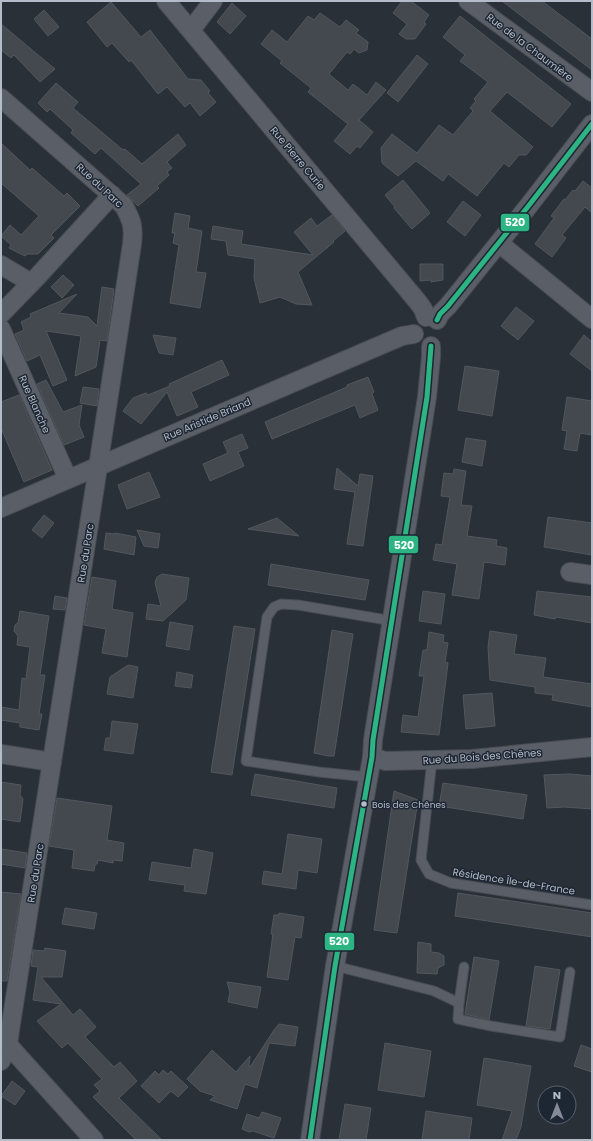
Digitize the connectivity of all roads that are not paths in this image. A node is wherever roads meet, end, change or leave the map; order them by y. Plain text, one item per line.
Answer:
1 (166, 1) edge
2 (213, 1) edge
3 (468, 1) edge
4 (191, 30) junction
5 (592, 92) edge
6 (1, 98) edge
7 (592, 124) edge
8 (112, 195) junction
9 (499, 243) junction
10 (1, 265) edge
11 (30, 284) junction
12 (1, 314) edge
13 (432, 318) junction
14 (592, 319) edge
15 (1, 329) edge
16 (414, 334) junction
17 (430, 346) junction
18 (98, 466) junction
19 (68, 479) junction
20 (1, 508) edge
21 (570, 572) dead end
22 (592, 575) edge
23 (393, 621) junction
24 (592, 747) edge
25 (1, 754) edge
26 (372, 758) junction
27 (432, 760) junction
28 (52, 762) junction
29 (368, 777) junction
30 (592, 905) edge
31 (335, 966) junction
32 (464, 967) dead end
33 (570, 972) dead end
34 (459, 1003) junction
35 (4, 1041) edge
36 (1, 1061) edge
37 (94, 1140) edge
38 (310, 1140) edge

1 - 4 street, Rue Pierre Curie
2 - 4 street
3 - 5 street, Rue de la Chaumière
4 - 13 street, Rue Pierre Curie
6 - 8 street, Rue du Parc
7 - 9 street
8 - 11 street
8 - 18 street, Rue du Parc
9 - 13 street
9 - 14 street
10 - 11 street
11 - 12 street
13 - 16 street
13 - 17 street
15 - 19 street, Rue Blanche
16 - 17 street
16 - 18 street, Rue Aristide Briand
17 - 23 street
18 - 19 street, Rue Aristide Briand
18 - 28 street, Rue du Parc
19 - 20 street, Rue Aristide Briand
21 - 22 street
23 - 26 street
23 - 29 lane
24 - 27 street, Rue du Bois des Chênes
25 - 28 street
26 - 27 street, Rue du Bois des Chênes
26 - 29 street
27 - 30 lane, Résidence Île-de-France
28 - 35 street, Rue du Parc
29 - 31 street
31 - 34 lane
31 - 38 street
32 - 34 lane
33 - 34 lane
35 - 36 street, Rue du Parc
35 - 37 street

